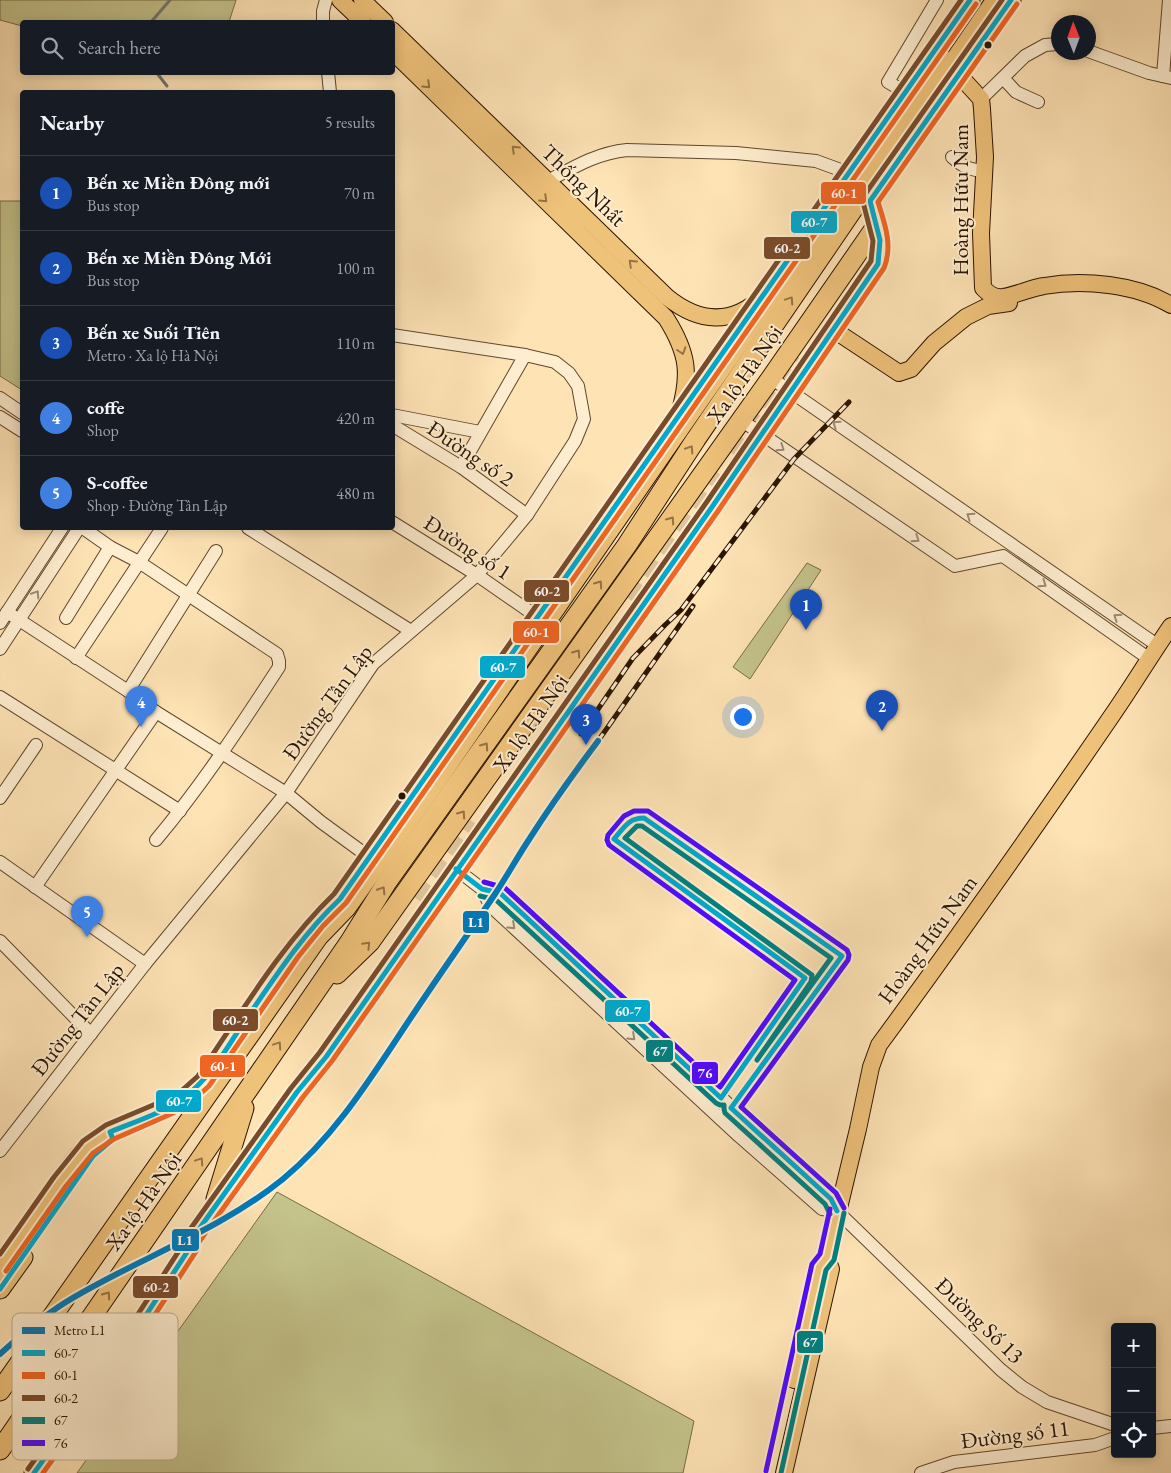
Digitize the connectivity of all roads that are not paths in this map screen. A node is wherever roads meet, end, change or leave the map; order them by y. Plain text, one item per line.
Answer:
1 (326, 0) edge
2 (340, 0) edge
3 (362, 0) edge
4 (937, 0) edge
5 (970, 0) edge
6 (980, 0) edge
7 (996, 0) edge
8 (1011, 0) edge
9 (1169, 0) edge
10 (323, 20) edge
11 (361, 20) edge
12 (383, 20) edge
13 (983, 30) junction
14 (395, 33) edge
15 (1051, 44) edge
16 (395, 54) edge
17 (1096, 54) edge
18 (954, 71) junction
19 (328, 75) edge
20 (1167, 77) edge
21 (1003, 78) junction
22 (330, 90) edge
23 (909, 94) junction
24 (981, 99) junction
25 (1038, 102) dead end
26 (952, 157) dead end
27 (984, 171) junction
28 (548, 181) junction
29 (860, 185) junction
30 (879, 234) junction
31 (763, 296) junction
32 (662, 303) junction
33 (1171, 305) edge
34 (1171, 313) edge
35 (834, 330) junction
36 (395, 335) edge
37 (525, 355) junction
38 (801, 359) tunnel mouth
39 (721, 362) junction
40 (771, 378) junction
41 (790, 392) junction
42 (0, 398) edge
43 (20, 412) edge
44 (679, 414) junction
45 (395, 416) edge
46 (0, 417) edge
47 (741, 420) junction
48 (395, 426) edge
49 (20, 430) edge
50 (480, 432) junction
51 (761, 434) junction
52 (734, 455) tunnel mouth
53 (461, 467) junction
54 (721, 475) tunnel mouth
55 (624, 501) junction
56 (527, 516) junction
57 (395, 524) edge
58 (61, 530) edge
59 (78, 530) edge
60 (87, 530) edge
61 (161, 530) edge
62 (251, 530) edge
63 (110, 547) junction
64 (216, 552) dead end
65 (139, 562) junction
66 (477, 575) junction
67 (188, 595) junction
68 (632, 601) tunnel mouth
69 (7, 612) junction
70 (66, 618) dead end
71 (19, 620) junction
72 (542, 620) junction
73 (0, 623) edge
74 (1171, 626) edge
75 (410, 631) junction
76 (1159, 647) edge
77 (0, 649) edge
78 (76, 658) junction
79 (1137, 679) junction
80 (128, 691) junction
81 (0, 697) edge
82 (156, 712) junction
83 (36, 745) dead end
84 (223, 753) junction
85 (116, 770) junction
86 (286, 793) junction
87 (0, 798) edge
88 (180, 812) junction
89 (476, 824) tunnel mouth
90 (156, 840) dead end
91 (418, 840) junction
92 (435, 853) junction
93 (369, 857) junction
94 (0, 862) edge
95 (456, 869) junction
96 (35, 887) junction
97 (482, 889) junction
98 (421, 902) tunnel mouth
99 (0, 941) edge
100 (145, 964) junction
101 (601, 987) junction
102 (591, 999) junction
103 (306, 1003) junction
104 (91, 1034) junction
105 (251, 1085) junction
106 (210, 1089) junction
107 (297, 1092) junction
108 (111, 1136) junction
109 (0, 1151) edge
110 (213, 1210) junction
111 (837, 1212) junction
112 (827, 1258) junction
113 (0, 1267) edge
114 (0, 1289) edge
115 (54, 1313) edge
116 (94, 1313) edge
117 (137, 1313) edge
118 (12, 1374) edge
119 (0, 1391) edge
120 (1111, 1424) edge
121 (1171, 1426) edge
122 (1156, 1428) edge
123 (12, 1433) edge
124 (1111, 1439) edge
125 (0, 1450) edge
126 (32, 1460) edge
127 (42, 1460) edge
128 (22, 1473) edge
129 (34, 1473) edge
130 (773, 1473) edge
131 (784, 1473) edge
132 (921, 1473) edge

1 - 10 street
2 - 11 main road
3 - 12 main road
4 - 23 street
5 - 23 highway, Xa lộ Hà Nội
6 - 23 highway, Xa lộ Hà Nội
7 - 13 highway, Xa lộ Hà Nội
8 - 13 highway, Xa lộ Hà Nội
9 - 20 street
13 - 18 highway, Xa lộ Hà Nội
28 -> 14 main road, Thống Nhất
15 - 21 street
16 -> 32 main road, Thống Nhất
17 - 20 street
18 - 24 main road, Hoàng Hữu Nam
18 - 29 highway, Xa lộ Hà Nội
19 - 22 street
21 - 24 street
21 - 25 street
23 - 29 highway, Xa lộ Hà Nội
24 - 27 main road, Hoàng Hữu Nam
26 - 27 street
27 - 33 main road, Hoàng Hữu Nam
28 - 29 street
32 -> 28 main road, Thống Nhất
29 - 30 highway, Xa lộ Hà Nội
29 - 31 highway, Xa lộ Hà Nội
29 - 39 highway, Xa lộ Hà Nội
91 -> 29 highway, Xa lộ Hà Nội
30 - 35 highway, Xa lộ Hà Nội
30 - 38 highway
30 - 40 highway, Xa lộ Hà Nội
31 - 32 main road, Thống Nhất
31 - 39 highway, Xa lộ Hà Nội
32 -> 44 main road, Thống Nhất
34 - 35 main road, Hoàng Hữu Nam
35 - 41 highway, Xa lộ Hà Nội
36 - 37 street, Đường Tân Lập
37 - 50 street
37 - 56 street, Đường Tân Lập
39 - 44 highway, Xa lộ Hà Nội
39 - 55 highway, Xa lộ Hà Nội
40 - 41 street
40 - 47 highway, Xa lộ Hà Nội
41 - 51 highway, Xa lộ Hà Nội
76 -> 41 street
42 - 43 street
44 - 55 highway, Xa lộ Hà Nội
45 - 50 street
46 - 49 street
47 - 51 street
92 -> 47 highway, Xa lộ Hà Nội
48 - 53 street, Đường số 2
50 - 53 street
51 -> 76 street
51 - 95 highway, Xa lộ Hà Nội
52 - 54 highway
53 - 56 street, Đường số 2
55 - 72 highway, Xa lộ Hà Nội
56 - 66 street, Đường Tân Lập
57 - 66 street, Đường số 1
58 - 69 street
71 -> 59 street
60 - 63 street
61 - 65 street
62 - 75 street
63 - 65 street
63 - 70 street
64 - 67 street
65 - 67 street
65 - 78 street
66 - 72 street, Đường số 1
66 - 75 street, Đường Tân Lập
67 - 80 street
67 - 84 street
68 - 89 highway
69 - 71 street
69 - 73 street
71 - 77 street
71 - 78 street
72 - 93 highway, Xa lộ Hà Nội
72 - 106 highway, Xa lộ Hà Nội
74 - 76 main road, Hoàng Hữu Nam
75 - 86 street, Đường Tân Lập
76 - 79 main road, Hoàng Hữu Nam
76 - 79 main road, Hoàng Hữu Nam
78 - 80 street
79 - 111 main road, Hoàng Hữu Nam
80 - 82 street
81 - 85 street
82 - 84 street
82 - 85 street
83 - 87 street
84 - 86 street
84 - 88 street
85 - 88 street
85 - 96 street
86 - 93 street
86 - 100 street, Đường Tân Lập
88 - 90 street
91 - 92 highway
103 -> 91 highway, Xa lộ Hà Nội
92 - 95 highway
103 -> 92 highway, Xa lộ Hà Nội
93 - 108 highway, Xa lộ Hà Nội
94 - 96 street
95 - 97 street, Đường Số 13
95 - 107 highway, Xa lộ Hà Nội
96 - 100 street
97 - 101 street, Đường Số 13
97 -> 102 street, Đường Số 13
98 - 107 highway
99 - 104 street
100 - 104 street, Đường Tân Lập
101 - 102 street
101 - 111 street, Đường Số 13
102 -> 111 street, Đường Số 13
105 -> 103 highway, Xa lộ Hà Nội
104 - 109 street, Đường Tân Lập
105 - 110 highway
116 -> 105 highway, Xa lộ Hà Nội
106 - 108 highway, Xa lộ Hà Nội
106 - 115 highway, Xa lộ Hà Nội
107 - 110 highway, Xa lộ Hà Nội
108 - 113 highway, Xa lộ Hà Nội
108 - 114 highway, Xa lộ Hà Nội
110 - 117 highway, Xa lộ Hà Nội
111 - 112 main road, Hoàng Hữu Nam
111 - 120 street, Đường Số 13
112 - 130 main road, Hoàng Hữu Nam
112 - 131 main road, Hoàng Hữu Nam
118 - 119 highway, Xa lộ Hà Nội
121 - 122 street
125 -> 123 highway, Xa lộ Hà Nội
124 - 132 street, Đường số 11
126 - 128 highway, Xa lộ Hà Nội
127 - 129 highway, Xa lộ Hà Nội

